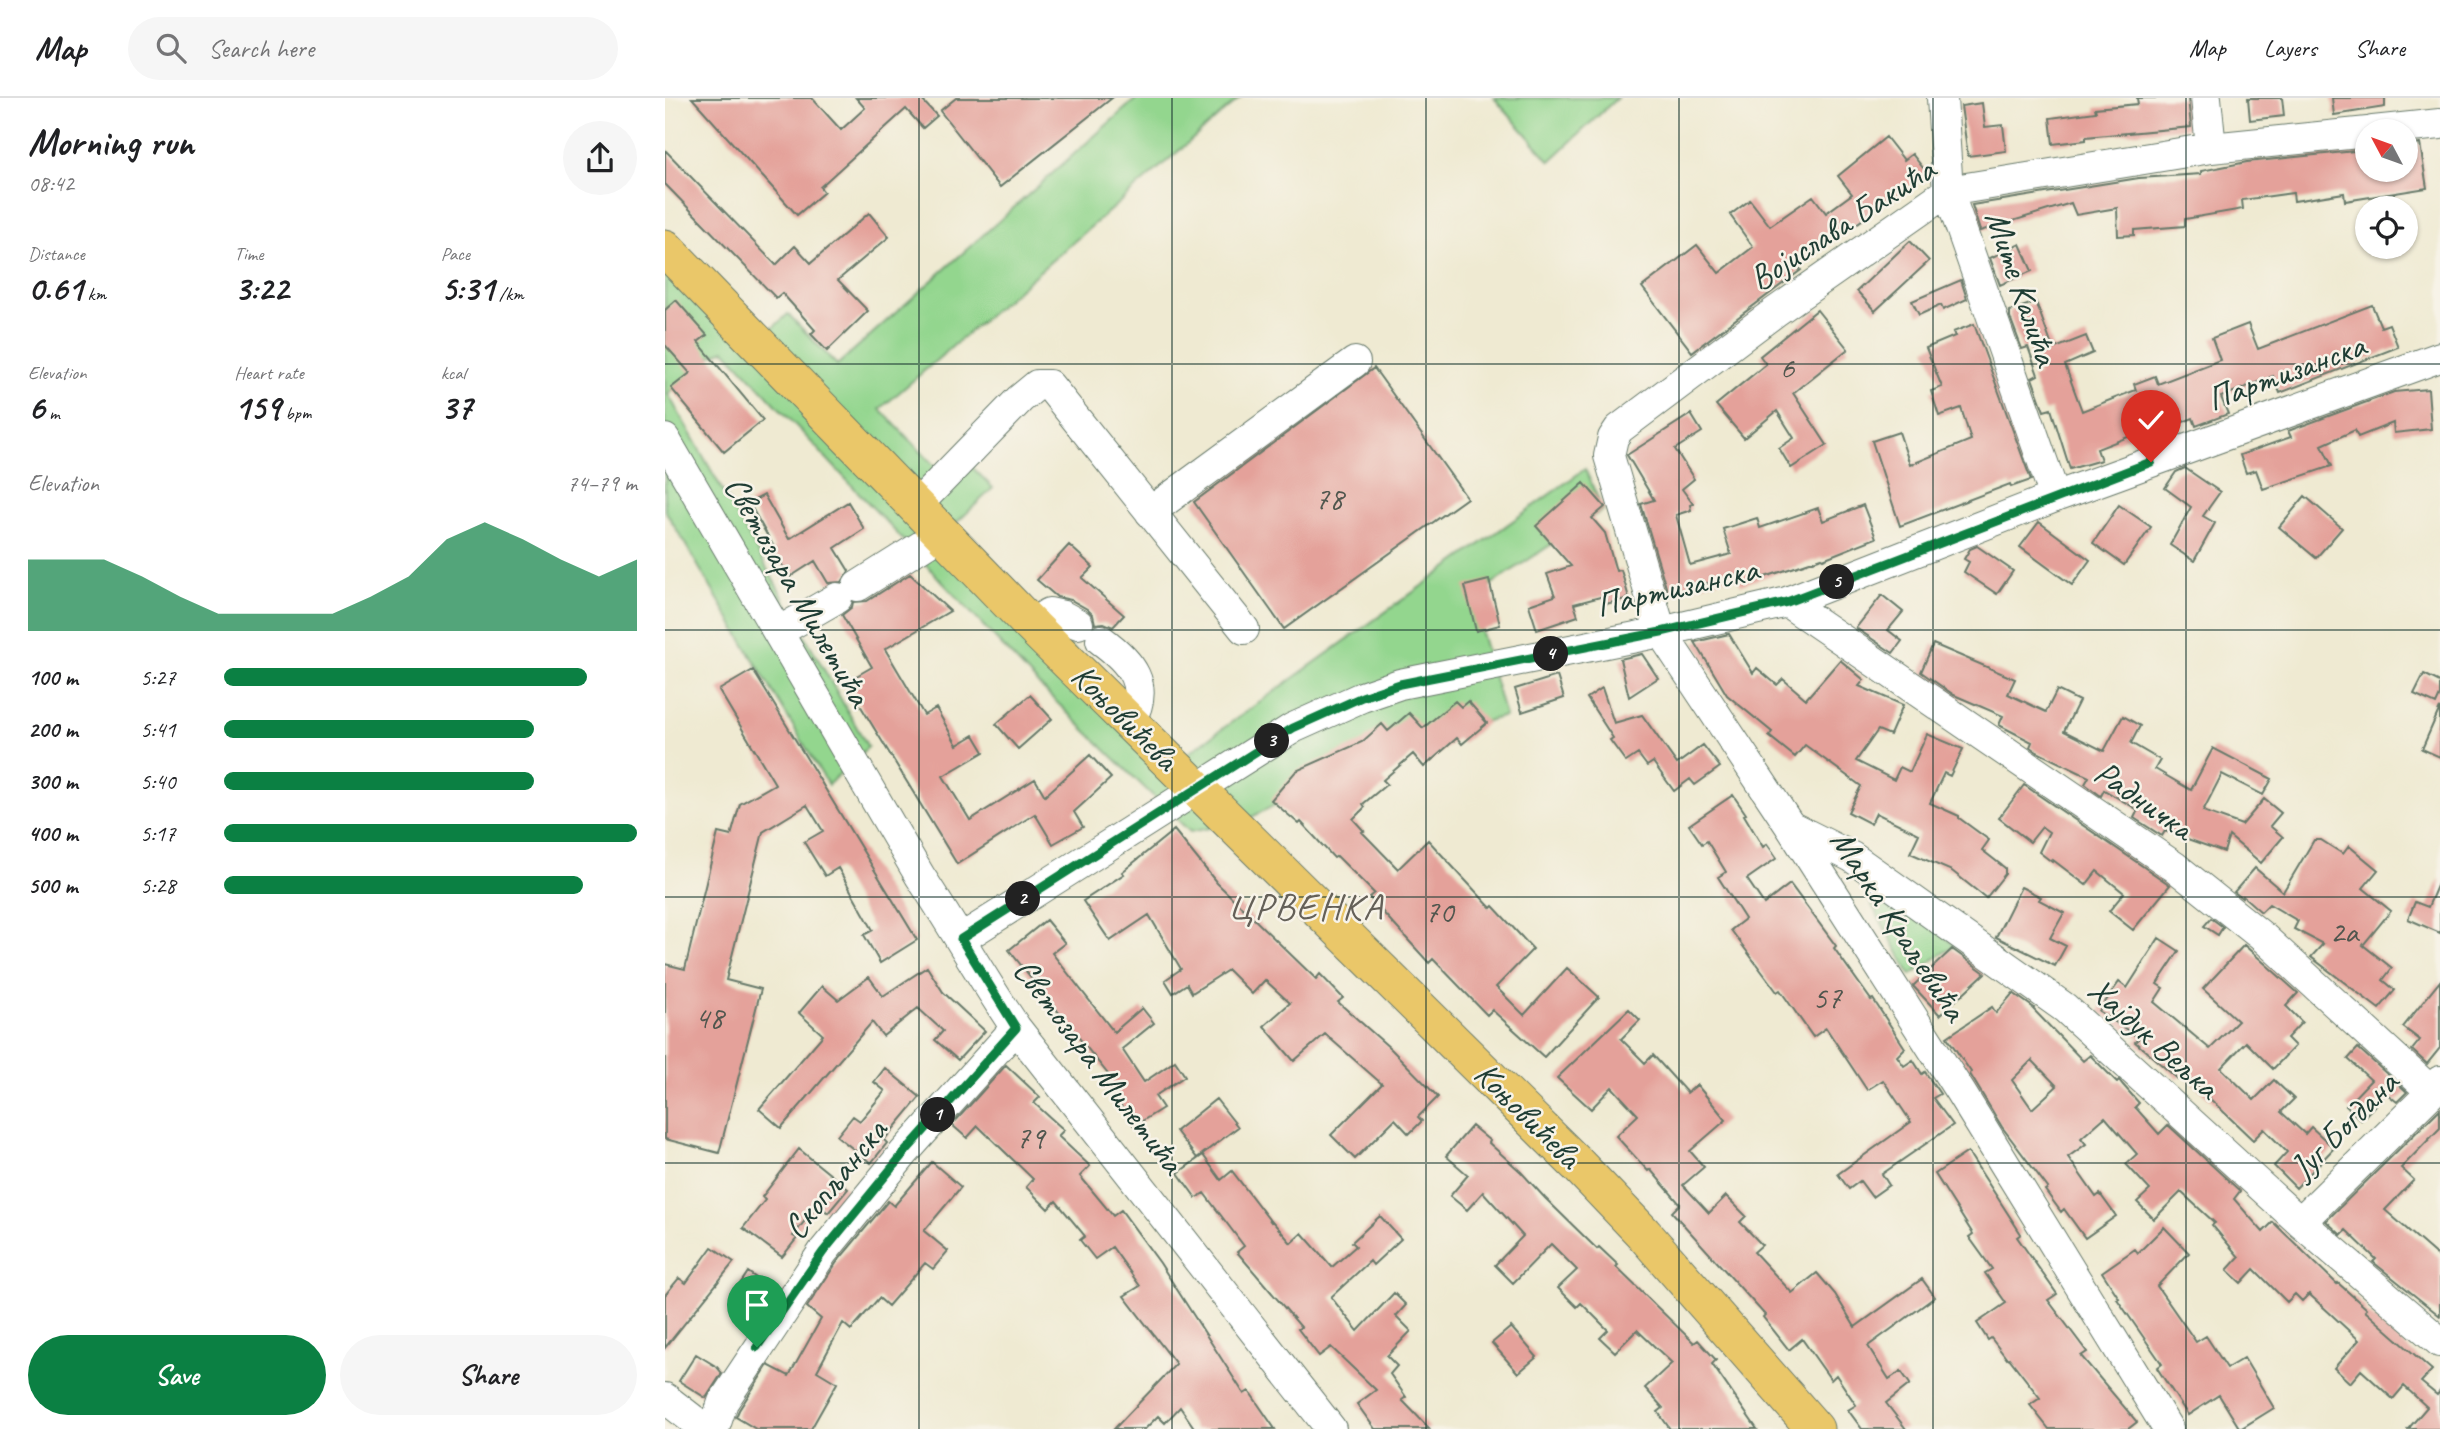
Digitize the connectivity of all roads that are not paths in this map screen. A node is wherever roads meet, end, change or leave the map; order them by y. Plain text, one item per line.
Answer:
1 (1942, 98) edge
2 (2206, 98) edge
3 (2440, 124) edge
4 (2419, 126) edge
5 (2355, 134) edge
6 (2211, 148) junction
7 (1948, 191) junction
8 (665, 248) edge
9 (2440, 357) edge
10 (1355, 362) dead end
11 (665, 439) edge
12 (1610, 446) joint
13 (2055, 498) junction
14 (916, 506) junction
15 (1150, 512) junction
16 (942, 533) junction
17 (1787, 602) junction
18 (1031, 625) junction
19 (1244, 629) dead end
20 (778, 632) junction
21 (1661, 632) junction
22 (1130, 721) junction
23 (1197, 788) junction
24 (1790, 826) junction
25 (961, 939) junction
26 (1016, 1028) junction
27 (2436, 1087) edge
28 (2300, 1222) junction
29 (2440, 1342) edge
30 (665, 1398) edge
31 (705, 1429) edge
32 (715, 1429) edge
33 (1331, 1429) edge
34 (1815, 1429) edge
35 (2168, 1429) edge

1 - 7 street, Мите Калића
2 - 6 street
3 - 4 street, Војислава Бакића
5 - 6 street, Војислава Бакића
6 - 7 street, Војислава Бакића
7 - 12 street, Војислава Бакића
7 - 13 street, Мите Калића
8 - 14 main road, Коњовићева
9 - 13 street, Партизанска
10 - 15 street
11 - 20 street, Светозара Милетића
12 - 21 street, Марка Краљевића
13 - 17 street, Партизанска
14 - 15 street
14 - 16 main road, Коњовићева
15 - 19 street
16 - 18 main road, Коњовићева
16 - 20 street
17 - 21 street, Партизанска
17 - 27 street, Радничка
18 - 22 main road, Коњовићева
18 - 22 street
20 - 25 street, Светозара Милетића
21 - 23 street, Партизанска
21 - 24 street, Марка Краљевића
22 - 23 main road, Коњовићева
23 - 25 street, Партизанска
23 - 34 main road, Коњовићева
24 - 28 street, Хајдук Вељка
24 - 35 street, Марка Краљевића
25 - 26 street, Светозара Милетића
26 - 32 street, Скопљанска
26 - 33 street, Светозара Милетића
27 - 28 street, Југ Богдана
28 - 29 street, Хајдук Вељка
30 - 31 street

